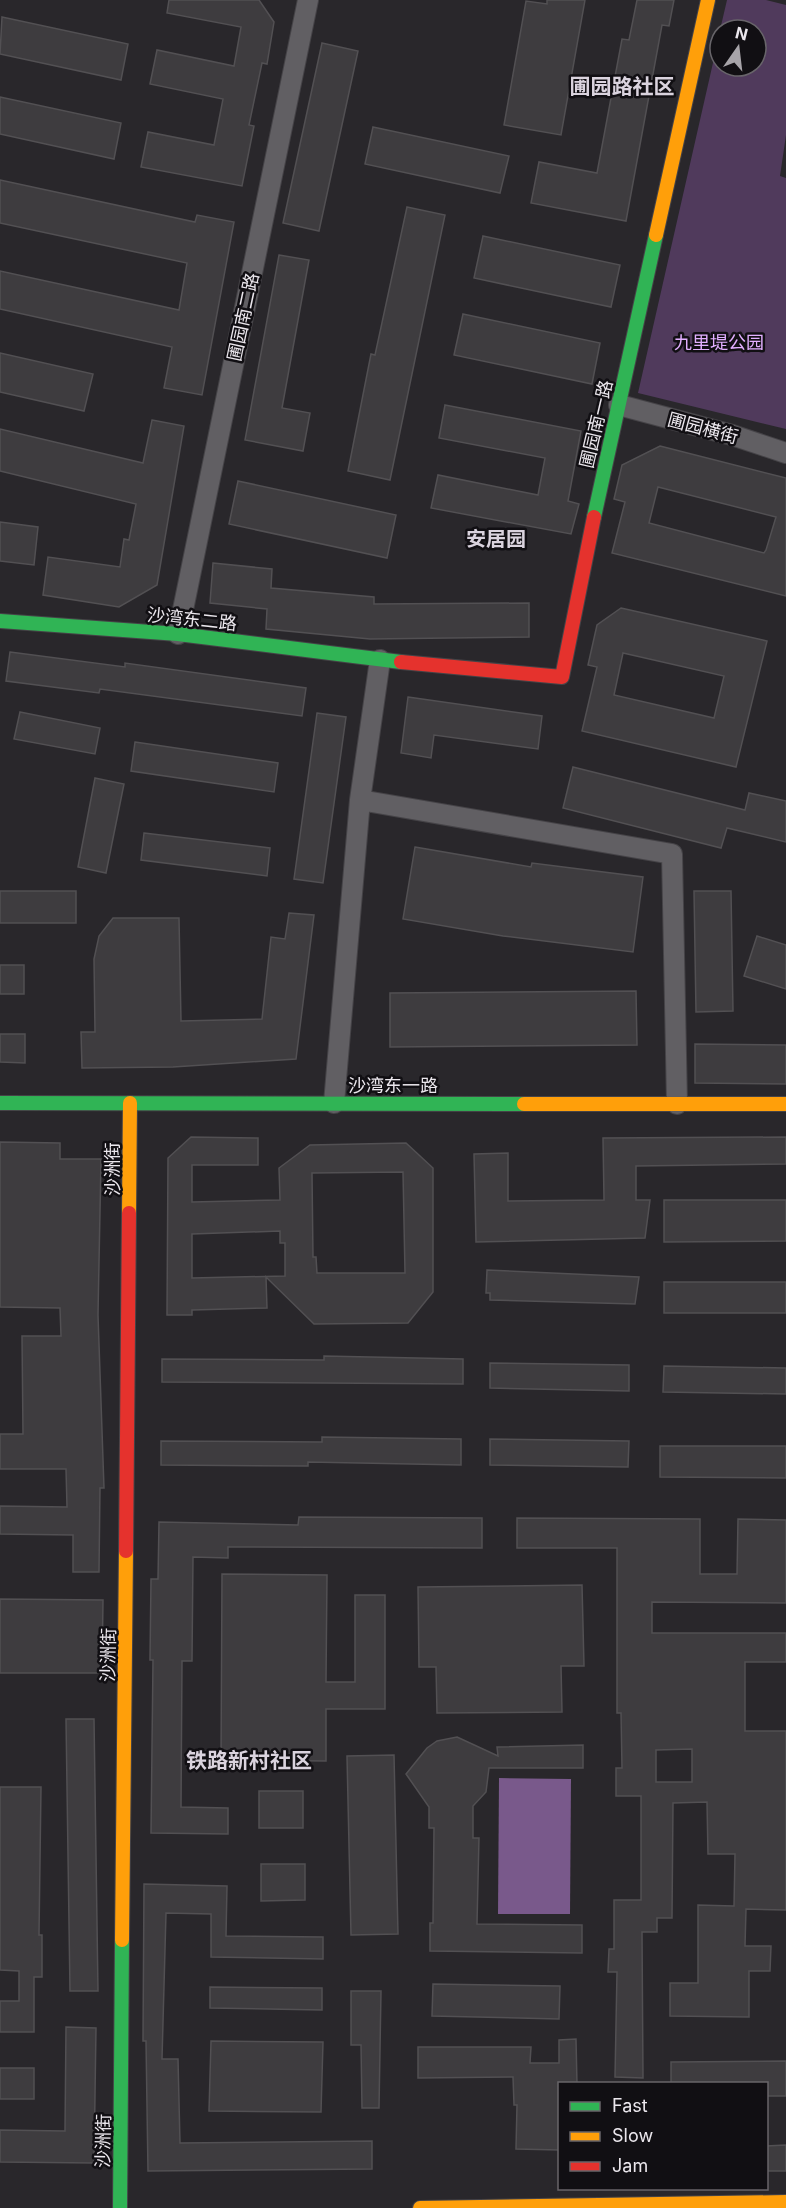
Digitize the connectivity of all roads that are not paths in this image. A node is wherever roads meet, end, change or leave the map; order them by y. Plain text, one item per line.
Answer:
1 (308, 0) edge
2 (708, 0) edge
3 (619, 405) junction
4 (786, 453) edge
5 (0, 621) edge
6 (178, 634) junction
7 (380, 660) junction
8 (360, 800) junction
9 (0, 1103) edge
10 (130, 1103) junction
11 (334, 1103) junction
12 (677, 1104) junction
13 (786, 1104) edge
14 (786, 2202) edge
15 (120, 2208) edge
16 (420, 2208) edge

1 - 6 street, 圃园南二路
2 - 3 street, 圃园南一路
3 - 4 street, 圃园横街
3 - 7 street, 圃园南一路
5 - 6 street, 沙湾东二路
6 - 7 street, 沙湾东二路
7 - 8 street
8 - 11 street
8 - 12 street
9 - 10 street, 沙湾东一路
10 - 11 street, 沙湾东一路
10 - 15 street, 沙洲街
11 - 12 street, 沙湾东一路
12 - 13 street, 沙湾东一路
14 - 16 street

